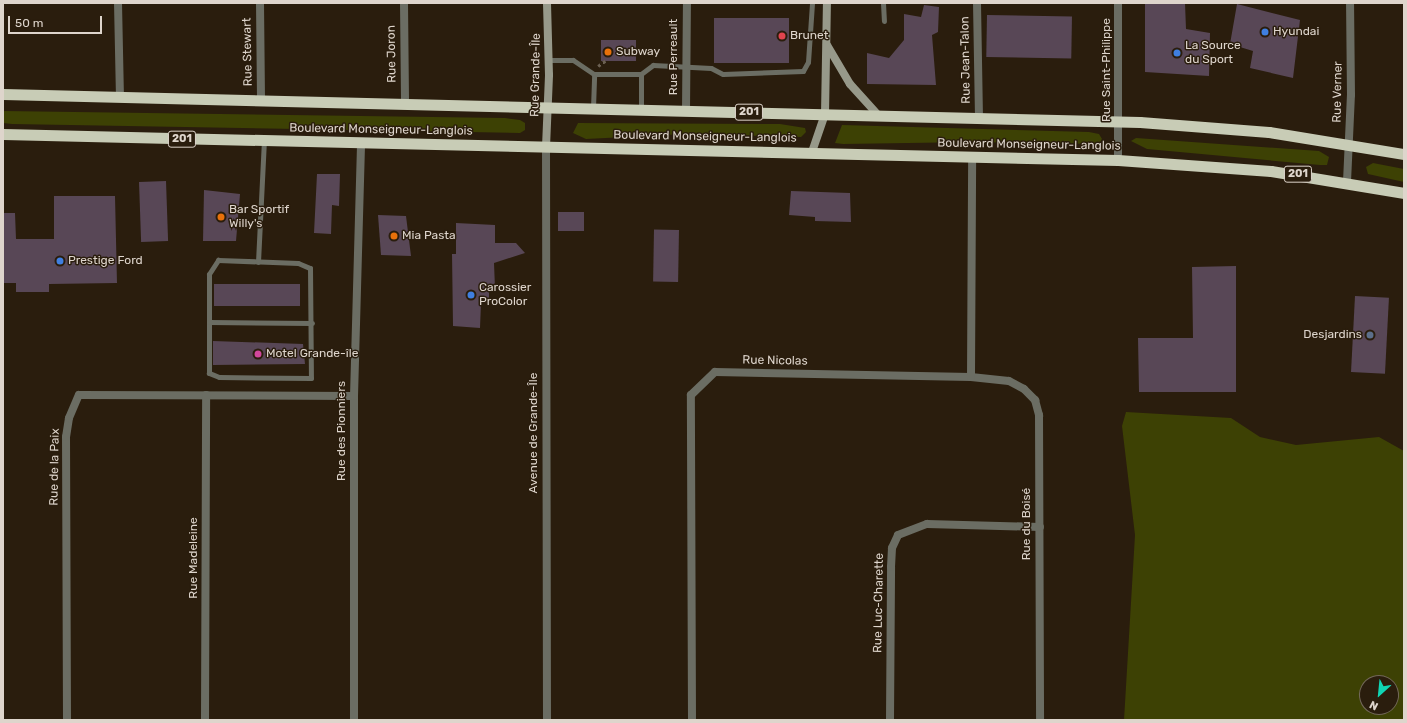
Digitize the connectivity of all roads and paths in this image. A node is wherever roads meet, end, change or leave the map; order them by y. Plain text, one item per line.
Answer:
1 (118, 3) edge
2 (260, 3) edge
3 (404, 3) edge
4 (548, 3) edge
5 (687, 3) edge
6 (812, 3) edge
7 (827, 3) edge
8 (883, 3) edge
9 (977, 3) edge
10 (1118, 3) edge
11 (1350, 3) edge
12 (884, 21) dead end
13 (827, 45) junction
14 (549, 60) junction
15 (601, 61) dead end
16 (605, 61) dead end
17 (686, 66) junction
18 (594, 74) junction
19 (641, 74) junction
20 (3, 94) edge
21 (120, 97) junction
22 (261, 100) junction
23 (405, 104) junction
24 (548, 107) junction
25 (593, 108) junction
26 (641, 110) junction
27 (686, 111) junction
28 (825, 114) junction
29 (878, 115) junction
30 (979, 117) junction
31 (1119, 121) junction
32 (3, 134) edge
33 (264, 141) junction
34 (361, 143) junction
35 (1349, 144) junction
36 (546, 147) junction
37 (812, 152) junction
38 (1404, 154) edge
39 (972, 156) junction
40 (1118, 160) junction
41 (1347, 182) junction
42 (1404, 193) edge
43 (258, 262) junction
44 (208, 322) junction
45 (312, 323) junction
46 (971, 377) junction
47 (206, 395) junction
48 (354, 396) junction
49 (1040, 527) junction
50 (67, 720) edge
51 (205, 720) edge
52 (354, 720) edge
53 (547, 720) edge
54 (692, 720) edge
55 (890, 720) edge
56 (1040, 720) edge

1 - 21 street
2 - 22 street, Rue Stewart
3 - 23 street, Rue Joron
4 - 14 main road, Rue Grande-Île
5 - 17 street, Rue Perreault
6 - 17 lane
7 - 13 main road
8 - 12 lane
9 - 30 street, Rue Jean-Talon
10 - 31 street, Rue Saint-Philippe
11 - 35 street, Rue Verner
13 - 28 main road
13 - 29 main road
14 - 18 lane
14 - 24 main road, Rue Grande-Île
15 - 16 path
17 - 19 lane
17 - 27 street, Rue Perreault
18 - 19 lane
18 - 25 lane
19 - 26 lane
20 - 21 highway, 201
21 - 22 highway, 201
22 - 23 highway, 201
23 - 24 highway, 201
24 - 25 highway, 201
24 - 36 main road, Rue Grande-Île
25 - 26 highway, 201
26 - 27 highway, 201
27 - 28 highway, 201
28 - 29 highway, 201
28 - 37 main road
29 - 30 highway, 201
30 - 31 highway, 201
31 - 35 highway, 201
31 - 40 street, Rue Saint-Philippe
32 - 33 highway, Boulevard Monseigneur-Langlois / 201
33 - 34 highway, Boulevard Monseigneur-Langlois / 201
33 - 43 lane
34 - 36 highway, Boulevard Monseigneur-Langlois / 201
34 - 48 street, Rue des Pionniers
35 - 38 highway, 201
35 - 41 street, Rue Verner
36 - 37 highway, Boulevard Monseigneur-Langlois / 201
36 - 53 street, Avenue de Grande-Île
37 - 39 highway, Boulevard Monseigneur-Langlois / 201
39 - 40 highway, Boulevard Monseigneur-Langlois / 201
39 - 46 street
40 - 41 highway, Boulevard Monseigneur-Langlois / 201
41 - 42 highway, Boulevard Monseigneur-Langlois / 201
43 - 44 lane
43 - 45 lane
44 - 45 lane
44 - 45 lane
46 - 49 street, Rue du Boisé
46 - 54 street, Rue Nicolas
47 - 48 street, Rue de la Paix
47 - 50 street, Rue de la Paix
47 - 51 street, Rue Madeleine
48 - 52 street, Rue des Pionniers
49 - 55 street, Rue Luc-Charette
49 - 56 street, Rue du Boisé

